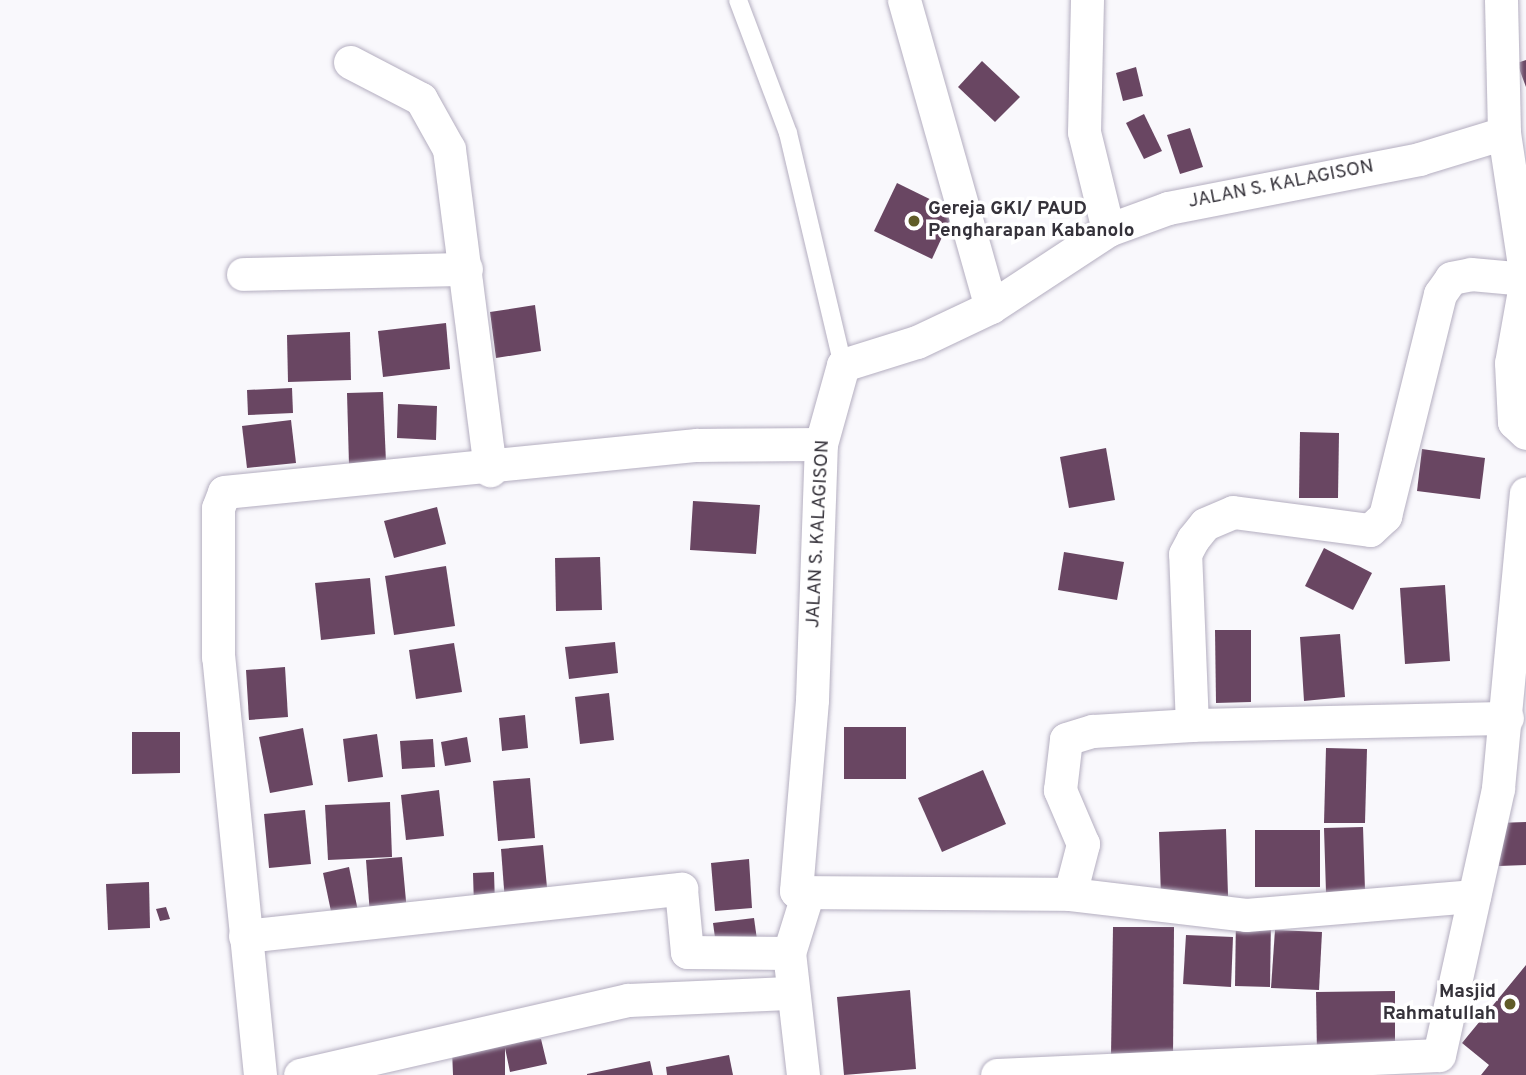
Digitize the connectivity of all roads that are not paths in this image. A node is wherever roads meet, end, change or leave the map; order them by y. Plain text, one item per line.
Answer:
1 (738, 0) edge
2 (904, 0) edge
3 (1087, 0) edge
4 (1501, 0) edge
5 (350, 62) dead end
6 (1504, 133) junction
7 (1108, 230) junction
8 (466, 270) junction
9 (243, 274) dead end
10 (1526, 279) edge
11 (991, 307) junction
12 (843, 365) junction
13 (1526, 433) edge
14 (821, 444) junction
15 (490, 470) junction
16 (1526, 493) edge
17 (1523, 599) edge
18 (1507, 718) junction
19 (1192, 725) junction
20 (1512, 787) edge
21 (808, 892) junction
22 (1070, 894) junction
23 (1474, 896) junction
24 (258, 935) junction
25 (789, 953) junction
26 (789, 993) junction
27 (1436, 1065) edge
28 (260, 1075) edge
29 (300, 1075) edge
30 (803, 1075) edge
31 (997, 1075) edge

1 - 12 lane
2 - 11 street
3 - 7 street
4 - 6 street
5 - 8 street
6 - 7 street, JALAN S. KALAGISON
6 - 10 street
7 - 11 street, JALAN S. KALAGISON
8 - 9 street
8 - 15 street
10 - 13 street
10 - 19 street
11 - 12 street, JALAN S. KALAGISON
12 - 14 street, JALAN S. KALAGISON
14 - 15 street
14 - 21 street, JALAN S. KALAGISON
15 - 24 street
16 - 17 street
17 - 18 street
18 - 19 street
18 - 20 street
19 - 22 street
20 - 23 street
21 - 22 street
21 - 25 street
22 - 23 street
23 - 27 street
24 - 25 street
24 - 28 street
25 - 26 street
26 - 29 street
26 - 30 street
27 - 31 street

